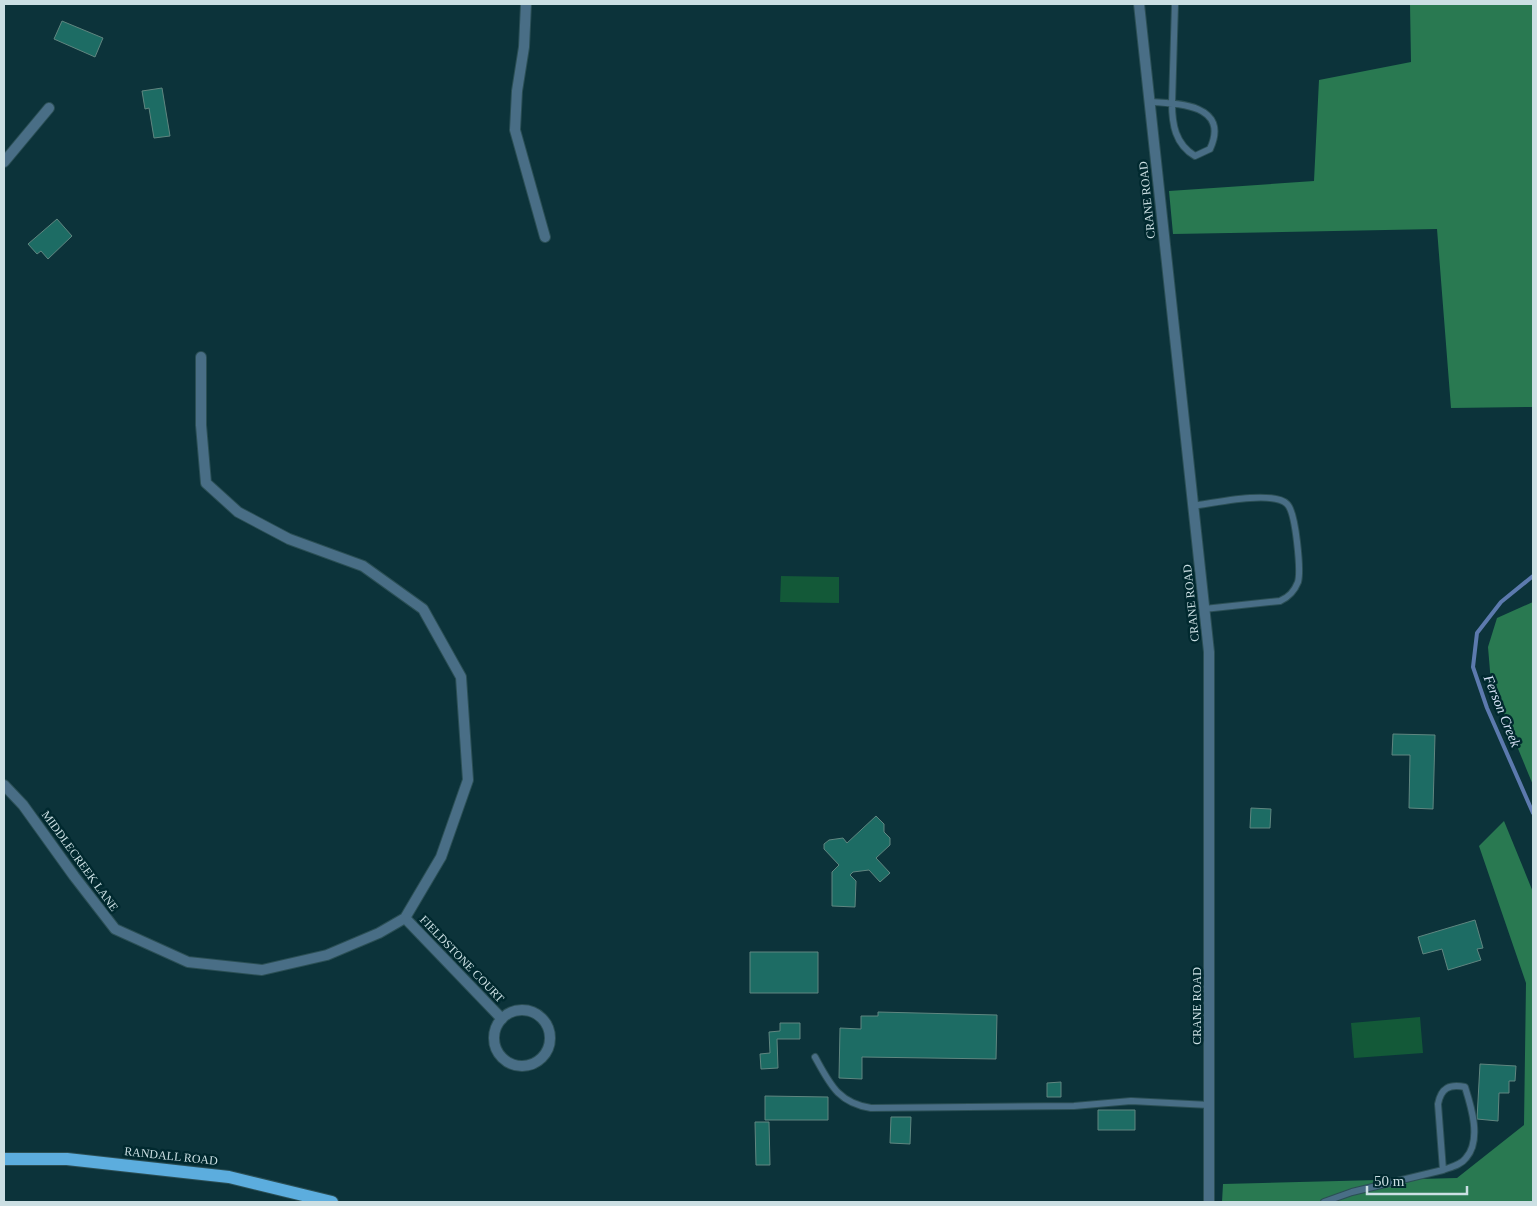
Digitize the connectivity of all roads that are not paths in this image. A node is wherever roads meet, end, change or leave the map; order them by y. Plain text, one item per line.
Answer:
1 (526, 4) edge
2 (1139, 4) edge
3 (1175, 4) edge
4 (1150, 102) junction
5 (1172, 102) junction
6 (49, 108) dead end
7 (4, 162) edge
8 (545, 237) dead end
9 (201, 357) dead end
10 (1194, 506) junction
11 (1204, 609) junction
12 (4, 785) edge
13 (405, 918) junction
14 (502, 1019) junction
15 (815, 1057) dead end
16 (1209, 1105) junction
17 (4, 1159) edge
18 (1442, 1170) junction
19 (332, 1202) edge
20 (1209, 1202) edge
21 (1324, 1202) edge

1 - 8 street
2 - 4 street, CRANE ROAD
3 - 5 lane
4 - 5 lane
4 - 10 street, CRANE ROAD
5 - 5 lane
6 - 7 street
9 - 13 street, MIDDLECREEK LANE
10 - 11 street, CRANE ROAD
10 - 11 lane
11 - 16 street, CRANE ROAD
12 - 13 street, MIDDLECREEK LANE
13 - 14 street, FIELDSTONE COURT
14 - 14 street, FIELDSTONE COURT
15 - 16 lane
16 - 20 street, CRANE ROAD
17 - 19 main road, RANDALL ROAD
18 - 18 lane
18 - 21 lane

